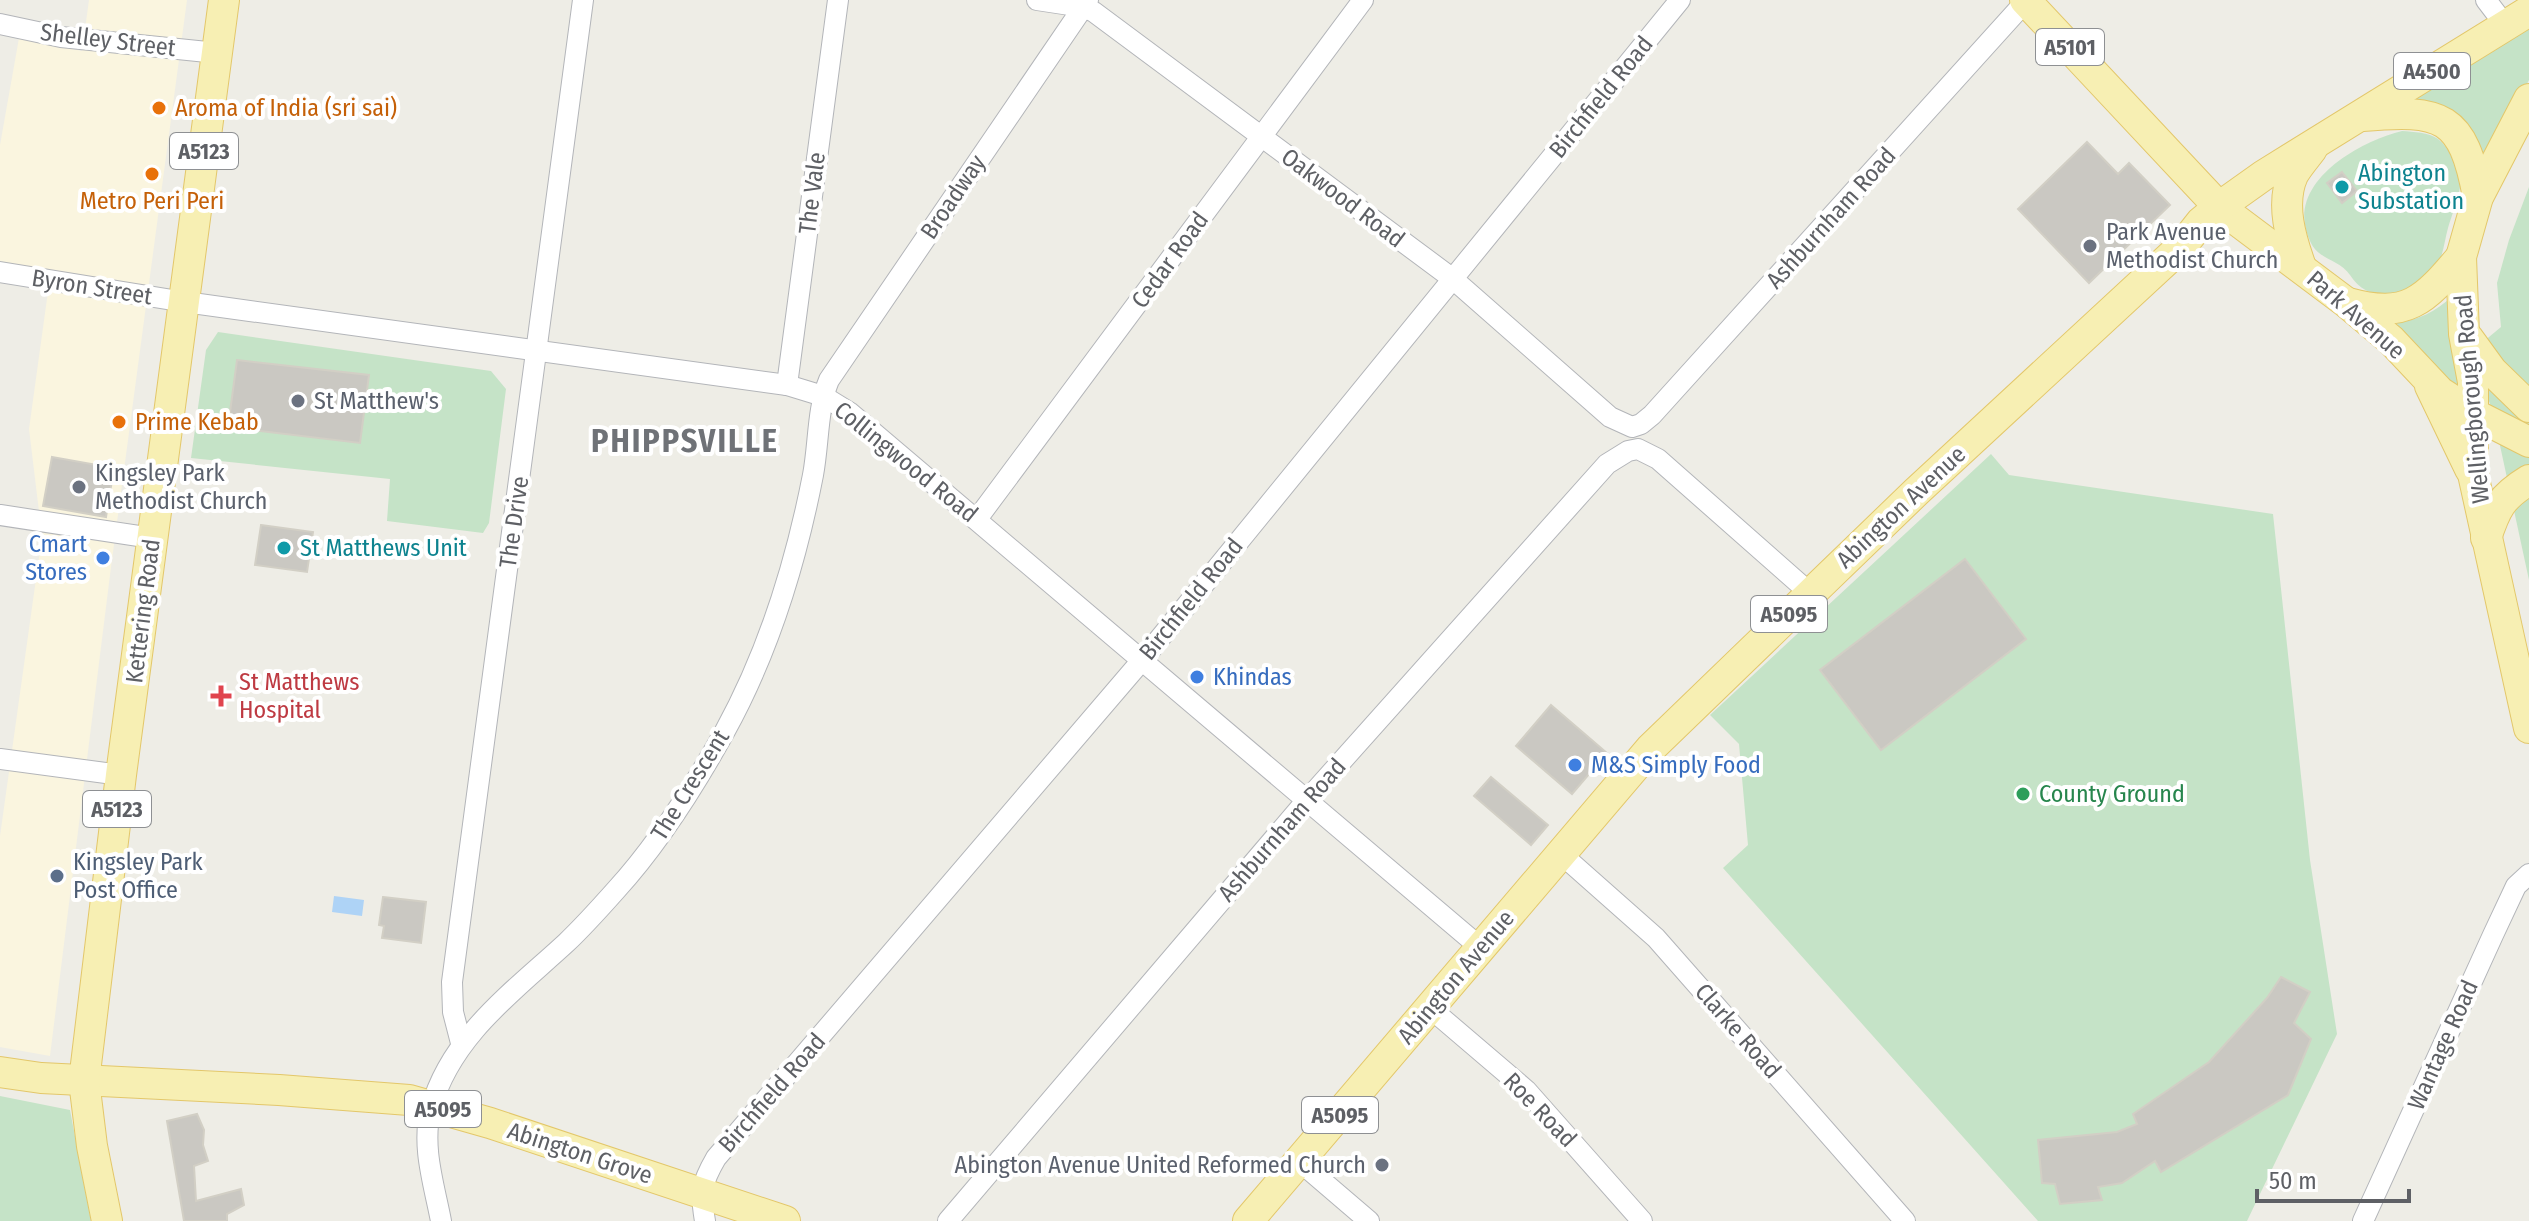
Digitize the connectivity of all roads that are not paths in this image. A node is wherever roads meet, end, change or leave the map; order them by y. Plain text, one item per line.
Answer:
1 (224, 0) edge
2 (583, 0) edge
3 (838, 0) edge
4 (1037, 0) edge
5 (1363, 0) edge
6 (1680, 0) edge
7 (2486, 0) edge
8 (2026, 1) edge
9 (1086, 3) edge
10 (2517, 18) edge
11 (0, 24) edge
12 (217, 53) junction
13 (2529, 99) edge
14 (2360, 116) junction
15 (1261, 136) junction
16 (2313, 147) junction
17 (2173, 160) junction
18 (2264, 175) junction
19 (2478, 197) junction
20 (2219, 207) junction
21 (2256, 234) junction
22 (2178, 250) junction
23 (2461, 257) junction
24 (2301, 267) junction
25 (0, 272) edge
26 (1453, 279) junction
27 (185, 302) junction
28 (2347, 303) junction
29 (2464, 334) junction
30 (537, 350) junction
31 (2427, 380) junction
32 (787, 385) junction
33 (823, 396) junction
34 (2529, 407) edge
35 (2474, 414) junction
36 (1632, 427) joint
37 (2529, 442) edge
38 (2473, 474) junction
39 (2529, 480) edge
40 (0, 515) edge
41 (977, 519) junction
42 (152, 538) junction
43 (2486, 538) junction
44 (1811, 594) junction
45 (1143, 659) junction
46 (2529, 728) edge
47 (0, 759) edge
48 (121, 775) junction
49 (1307, 800) junction
50 (1560, 853) junction
51 (2529, 874) edge
52 (1481, 948) junction
53 (1430, 1008) junction
54 (461, 1043) junction
55 (0, 1072) edge
56 (84, 1081) junction
57 (431, 1106) junction
58 (1300, 1162) junction
59 (702, 1207) edge
60 (107, 1221) edge
61 (441, 1221) edge
62 (785, 1221) edge
63 (948, 1221) edge
64 (1248, 1221) edge
65 (1369, 1221) edge
66 (1642, 1221) edge
67 (1905, 1221) edge
68 (2363, 1221) edge

1 - 12 main road, Kettering Road / A5123
2 - 30 street, The Drive
3 - 32 street, The Vale
4 - 9 street, Oakwood Road
5 - 15 street, Cedar Road
6 - 26 street, Birchfield Road
7 - 10 street
8 - 17 main road, A5101
8 - 36 street, Ashburnham Road
9 - 15 street, Oakwood Road
9 - 33 street, Broadway
10 - 14 main road, Abington Avenue / A4500
11 - 12 street, Shelley Street
12 - 27 main road, Kettering Road / A5123
13 - 19 main road, Wellingborough Road
14 - 16 main road, Abington Avenue / A4500
14 - 19 main road, A4500
15 - 26 street, Oakwood Road
15 - 41 street, Cedar Road
16 - 18 main road, Abington Avenue / A5095
16 - 24 main road, A4500
17 - 18 main road, A5095
17 - 20 main road, Park Avenue / A5101
17 - 22 main road, A5101
18 - 20 main road, Abington Avenue / A5095
19 - 23 main road, Wellingborough Road
20 - 21 main road, Park Avenue / A5101
20 - 22 main road, Abington Avenue / A5095
21 - 22 main road, A5095
21 - 24 main road, Park Avenue / A5101
22 - 44 main road, Abington Avenue / A5095
23 - 28 main road, Wellingborough Road
23 - 29 main road, Wellingborough Road
24 - 28 main road, Park Avenue
25 - 27 street, Byron Street
26 - 36 street, Oakwood Road
26 - 45 street, Birchfield Road
27 - 30 street, Collingwood Road
27 - 42 main road, Kettering Road / A5123
28 - 31 main road, Park Avenue
29 - 34 main road
29 - 35 main road, Wellingborough Road
30 - 32 street, Collingwood Road
30 - 54 street, The Drive
31 - 35 main road
31 - 38 main road
32 - 33 street, Collingwood Road
33 - 41 street, Collingwood Road
33 - 54 street, The Crescent
35 - 37 main road
35 - 38 main road, Wellingborough Road
38 - 43 main road, Wellingborough Road
39 - 43 main road
40 - 42 street
41 - 45 street, Collingwood Road
42 - 48 main road, Kettering Road / A5123
43 - 46 main road, Wellingborough Road
44 - 49 street, Ashburnham Road
44 - 50 main road, Abington Avenue / A5095
45 - 49 street, Collingwood Road
45 - 59 street, Birchfield Road
47 - 48 street
48 - 56 main road, Kettering Road / A5123
49 - 52 street, Collingwood Road
49 - 63 street, Ashburnham Road
50 - 52 main road, Abington Avenue / A5095
50 - 67 street, Clarke Road
51 - 68 street, Wantage Road
52 - 53 main road, Abington Avenue / A5095
53 - 58 main road, Abington Avenue / A5095
53 - 66 street, Roe Road
54 - 57 street, The Crescent
55 - 56 main road, A5095
56 - 57 main road, Abington Grove / A5095
56 - 60 main road, Kettering Road / A5123
57 - 59 main road, Abington Grove / A5095
57 - 61 street
58 - 64 main road, Abington Avenue / A5095
58 - 65 street
59 - 62 main road, Abington Grove / A5095

